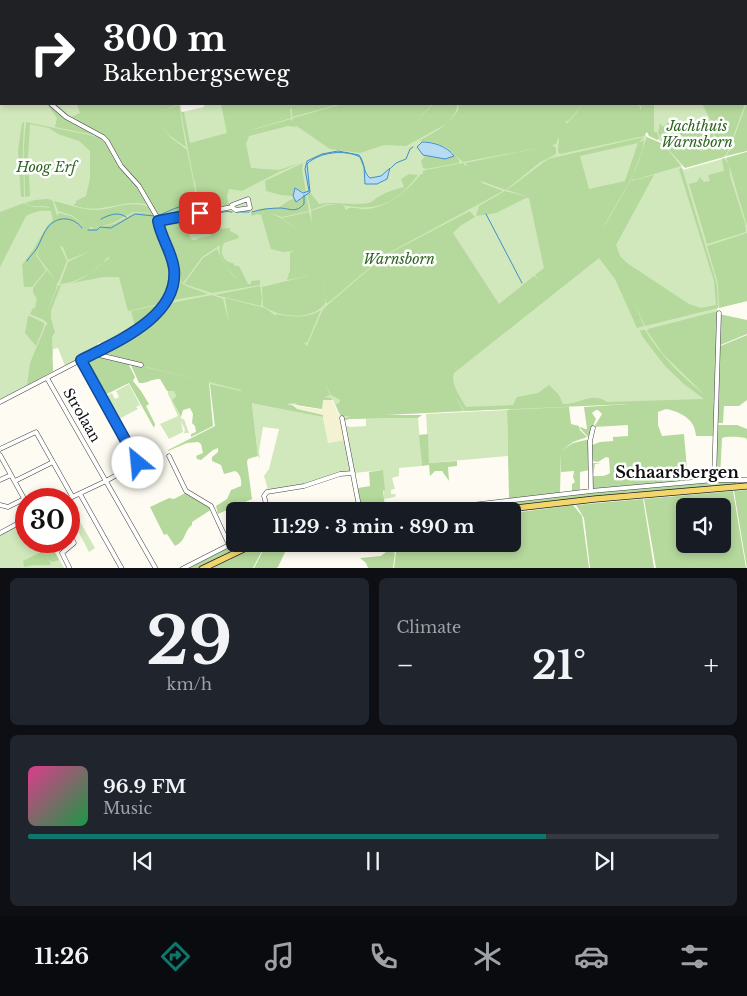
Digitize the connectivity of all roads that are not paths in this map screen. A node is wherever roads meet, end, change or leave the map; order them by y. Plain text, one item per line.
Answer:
1 (52, 105) edge
2 (232, 207) junction
3 (158, 221) junction
4 (718, 314) dead end
5 (103, 349) junction
6 (94, 354) junction
7 (102, 356) junction
8 (81, 360) junction
9 (141, 365) dead end
10 (47, 378) junction
11 (0, 402) edge
12 (342, 418) dead end
13 (593, 428) dead end
14 (0, 449) edge
15 (0, 456) edge
16 (169, 456) dead end
17 (53, 462) junction
18 (353, 472) junction
19 (11, 475) junction
20 (0, 480) edge
21 (714, 480) junction
22 (747, 480) edge
23 (14, 481) junction
24 (106, 481) junction
25 (737, 483) junction
26 (747, 486) edge
27 (18, 488) edge
28 (68, 488) edge
29 (591, 490) junction
30 (80, 494) joint
31 (266, 502) edge
32 (358, 502) edge
33 (494, 502) edge
34 (15, 505) edge
35 (0, 506) edge
36 (521, 507) edge
37 (15, 525) edge
38 (0, 533) edge
39 (226, 533) edge
40 (226, 547) edge
41 (237, 552) edge
42 (63, 553) edge
43 (70, 568) edge
44 (122, 568) edge
45 (156, 568) edge
46 (182, 568) edge
47 (202, 568) edge

1 - 3 street
2 - 2 street
2 - 3 street
3 - 5 street
4 - 21 street
5 - 6 street
5 - 7 street
6 - 7 street
6 - 8 street
7 - 9 street
8 - 10 street
8 - 24 street
10 - 11 street
10 - 24 street, Strolaan
12 - 18 street
13 - 29 street
14 - 17 street
15 - 19 street
16 - 39 street
17 - 23 street
17 - 28 street
18 - 31 street
18 - 32 street
19 - 20 street
19 - 23 street
21 - 25 street
21 - 29 street
22 - 25 street
23 - 27 street
24 - 30 street
24 - 45 street, Strolaan
25 - 26 main road
25 - 36 main road
29 - 33 street
30 - 44 street
34 - 35 street
37 - 38 street
40 - 46 street
41 - 47 main road
42 - 43 street

